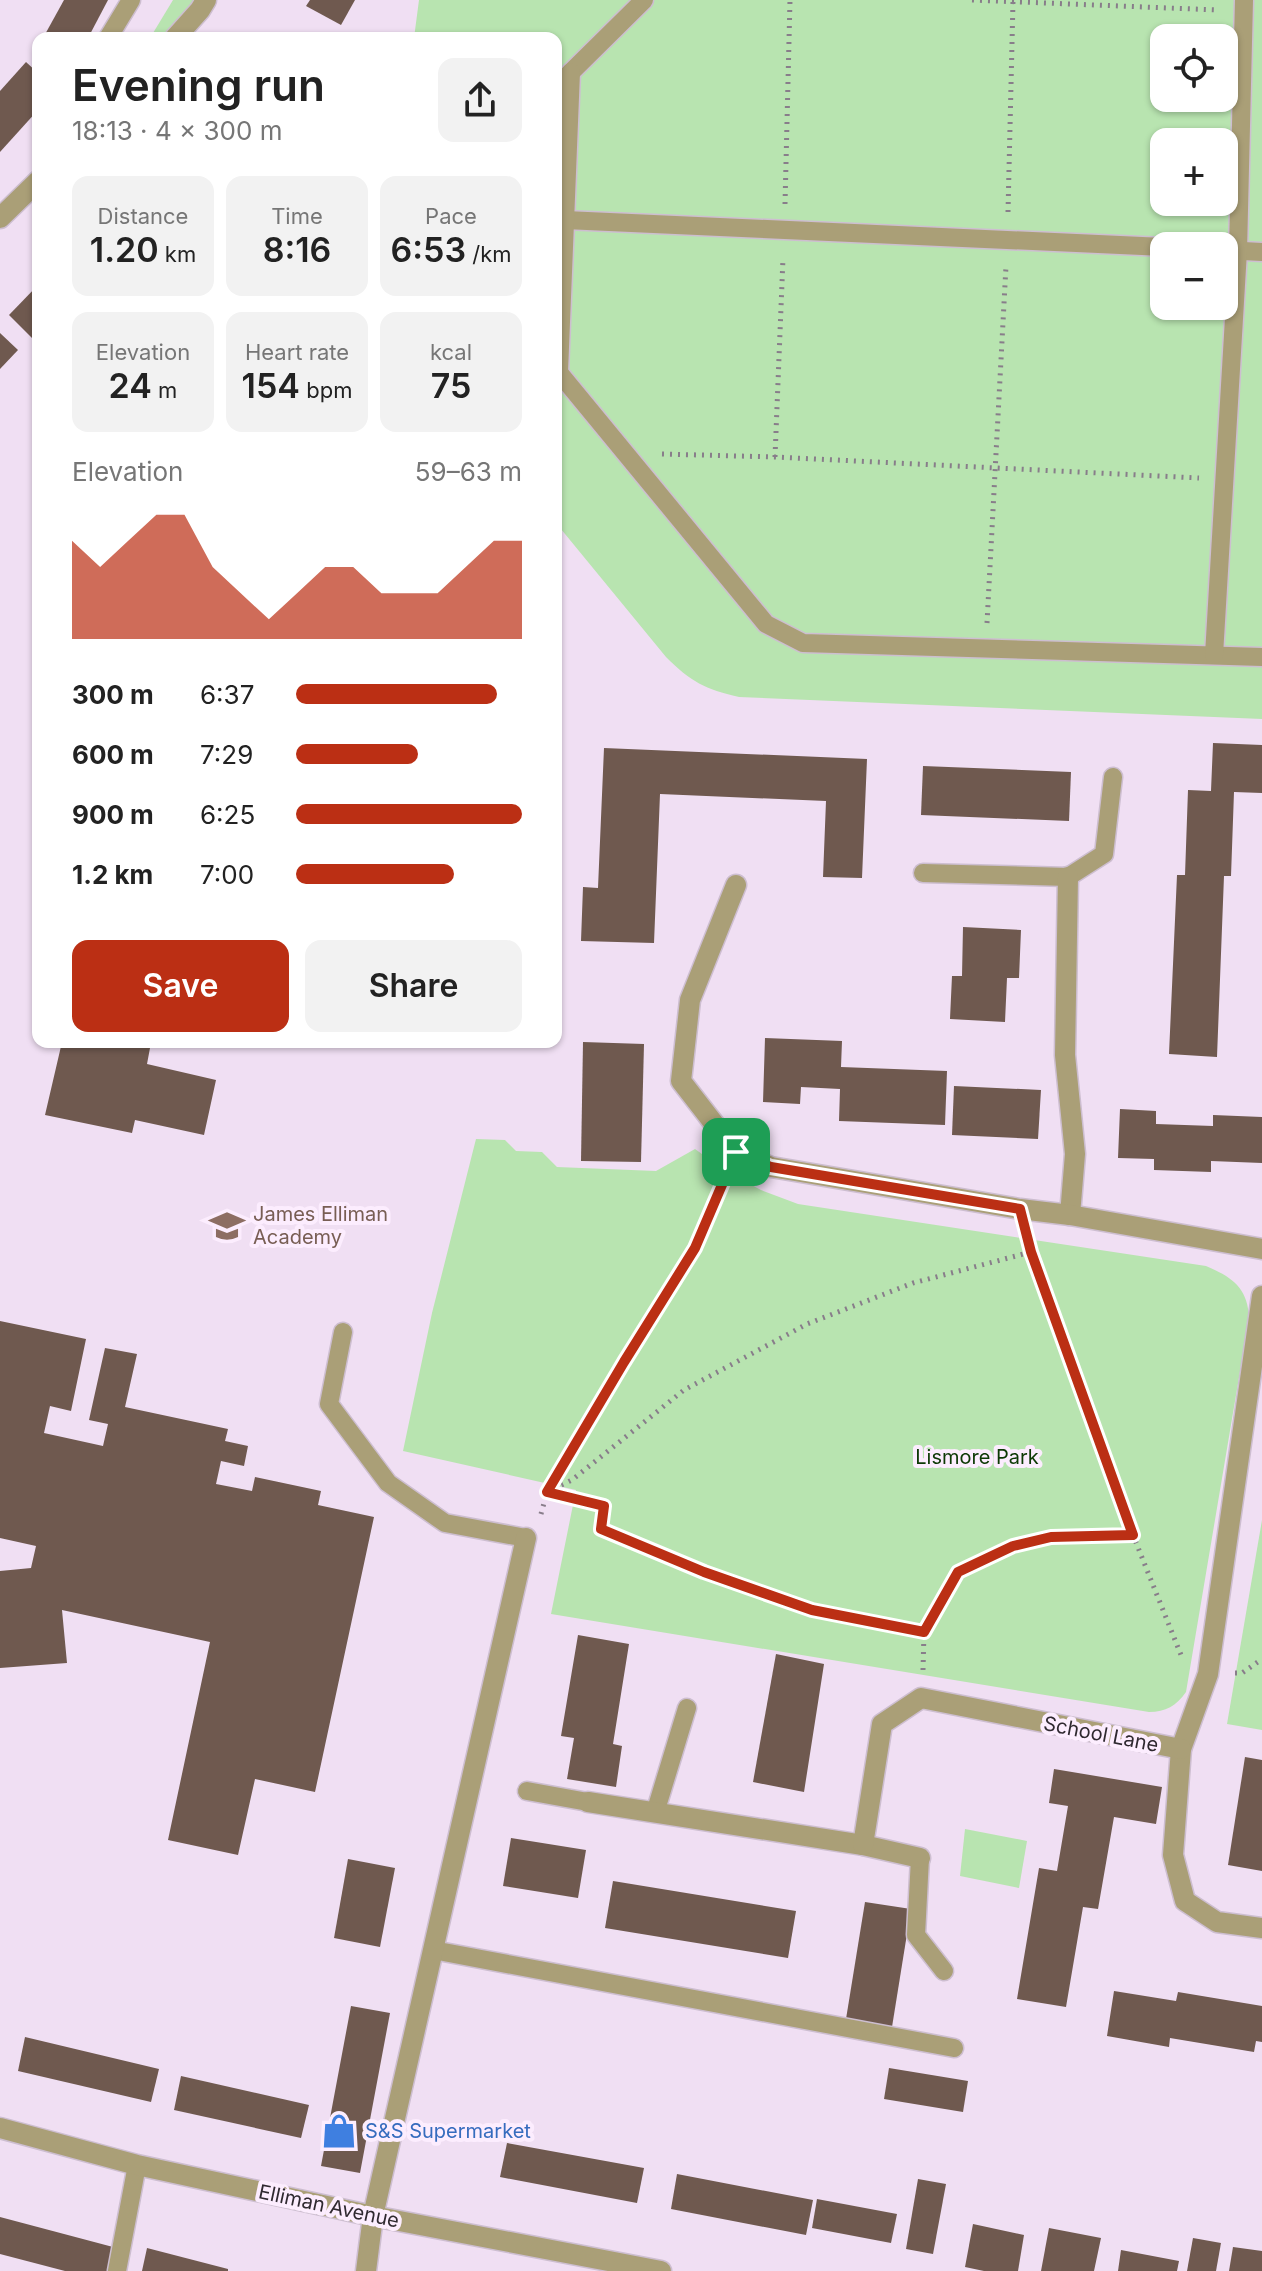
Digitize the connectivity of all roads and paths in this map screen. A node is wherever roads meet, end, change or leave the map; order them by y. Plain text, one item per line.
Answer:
1 (131, 0) edge
2 (206, 0) edge
3 (644, 0) edge
4 (972, 0) edge
5 (1013, 1) edge
6 (1250, 8) edge
7 (112, 32) edge
8 (180, 32) edge
9 (571, 72) junction
10 (562, 81) edge
11 (32, 187) edge
12 (0, 218) edge
13 (565, 220) junction
14 (1232, 232) edge
15 (1007, 239) junction
16 (1150, 246) edge
17 (1238, 250) edge
18 (1262, 252) edge
19 (562, 276) edge
20 (1229, 320) edge
21 (562, 376) edge
22 (629, 457) junction
23 (996, 467) junction
24 (1223, 480) junction
25 (985, 648) junction
26 (1214, 655) junction
27 (1262, 657) edge
28 (1113, 777) dead end
29 (923, 873) dead end
30 (1068, 877) junction
31 (736, 885) dead end
32 (736, 1152) junction
33 (1020, 1209) junction
34 (1070, 1215) junction
35 (1262, 1249) edge
36 (1031, 1252) junction
37 (1262, 1296) edge
38 (343, 1332) dead end
39 (547, 1492) junction
40 (1133, 1535) junction
41 (526, 1538) junction
42 (924, 1632) junction
43 (1262, 1659) edge
44 (1208, 1674) junction
45 (921, 1698) junction
46 (687, 1708) dead end
47 (1181, 1749) junction
48 (527, 1791) dead end
49 (588, 1802) joint
50 (655, 1813) junction
51 (863, 1845) junction
52 (920, 1858) joint
53 (1262, 1928) edge
54 (433, 1950) junction
55 (944, 1971) dead end
56 (954, 2048) dead end
57 (0, 2128) edge
58 (137, 2165) junction
59 (373, 2216) junction
60 (117, 2271) edge
61 (366, 2271) edge
62 (661, 2271) edge

1 - 7 lane
2 - 8 street
3 - 9 lane
4 - 5 path
5 - 6 path
5 - 15 path
6 - 14 lane
9 - 10 lane
9 - 13 lane
11 - 12 street
13 - 15 lane
13 - 19 lane
15 - 16 lane
15 - 23 path
17 - 18 lane
20 - 24 lane
21 - 22 lane
22 - 23 path
22 - 25 lane
23 - 24 path
23 - 25 path
24 - 26 lane
25 - 26 lane
26 - 27 lane
28 - 30 lane
29 - 30 lane
30 - 34 street
31 - 32 street
32 - 33 street
32 - 39 path
33 - 34 street
33 - 36 path
34 - 35 street
36 - 39 path
36 - 40 path
37 - 44 street, School Lane
38 - 41 lane
39 - 41 path
39 - 42 path
40 - 42 path
40 - 44 path
41 - 54 street
42 - 45 path
43 - 44 path
44 - 47 street, School Lane
45 - 47 street, School Lane
45 - 51 street
46 - 50 lane
47 - 53 street
48 - 49 lane
49 - 50 street
50 - 51 street
51 - 52 street
52 - 55 lane
54 - 56 lane
54 - 59 street
57 - 58 street, Elliman Avenue
58 - 59 street, Elliman Avenue
58 - 60 lane
59 - 61 street
59 - 62 street, Elliman Avenue

